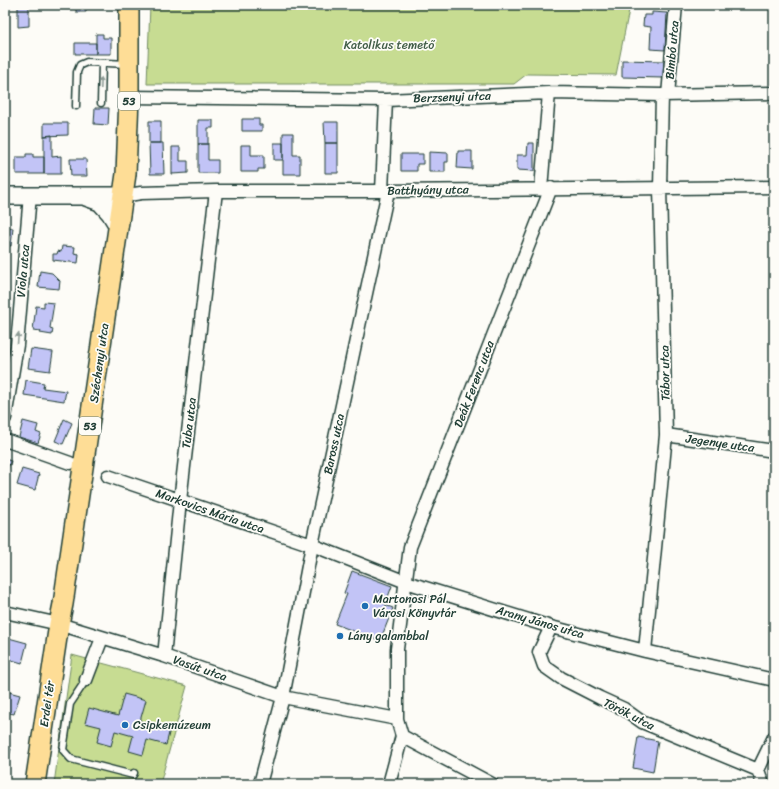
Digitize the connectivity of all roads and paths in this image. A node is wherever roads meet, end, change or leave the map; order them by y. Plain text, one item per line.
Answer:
1 (129, 5) edge
2 (676, 5) edge
3 (102, 63) junction
4 (129, 64) junction
5 (549, 93) junction
6 (774, 93) edge
7 (665, 95) junction
8 (129, 97) junction
9 (386, 100) junction
10 (101, 103) dead end
11 (76, 106) dead end
12 (774, 187) edge
13 (660, 188) junction
14 (546, 189) junction
15 (216, 191) junction
16 (385, 191) junction
17 (30, 195) junction
18 (5, 196) edge
19 (82, 196) junction
20 (122, 196) junction
21 (118, 226) junction
22 (5, 418) edge
23 (666, 435) junction
24 (5, 440) edge
25 (774, 451) edge
26 (70, 463) dead end
27 (108, 476) dead end
28 (180, 501) junction
29 (312, 545) junction
30 (406, 582) junction
31 (5, 612) edge
32 (59, 624) junction
33 (552, 627) junction
34 (102, 638) junction
35 (645, 651) junction
36 (164, 656) junction
37 (86, 680) joint
38 (774, 680) edge
39 (283, 697) junction
40 (397, 719) junction
41 (402, 736) junction
42 (774, 737) edge
43 (758, 770) junction
44 (134, 772) dead end
45 (36, 784) edge
46 (260, 784) edge
47 (389, 784) edge
48 (492, 784) edge
49 (763, 784) edge

1 - 4 main road, 53
2 - 7 street, Bimbó utca
3 - 4 lane
10 -> 3 lane
3 - 11 lane
4 - 8 main road, 53
5 - 7 street, Berzsenyi utca
5 - 9 street, Berzsenyi utca
5 - 14 street, Deák Ferenc utca
6 - 7 street, Berzsenyi utca
7 - 13 street, Tábor utca
8 - 9 street, Berzsenyi utca
8 - 20 main road, 53
9 - 16 street, Baross utca
12 - 13 street, Batthyány utca
13 - 14 street, Batthyány utca
13 - 23 street, Tábor utca
14 - 16 street, Batthyány utca
14 - 30 street, Deák Ferenc utca
15 - 16 street, Batthyány utca
15 - 20 street, Batthyány utca
15 - 28 street, Tuba utca
16 - 29 street, Baross utca
17 - 18 main road, Batthyány utca
17 - 19 main road, Batthyány utca
22 -> 17 street, Viola utca
19 - 20 main road, Batthyány utca
19 - 21 main road, Batthyány utca
20 - 21 main road, Széchenyi utca / 53
21 - 32 main road, Széchenyi utca / 53
23 - 25 street, Jegenye utca
23 - 35 street, Tábor utca
24 - 26 street
27 - 28 street, Markovics Mária utca
28 - 29 street, Markovics Mária utca
28 - 36 street, Tuba utca
29 - 30 street, Arany János utca
29 - 39 street, Baross utca
30 - 33 street, Arany János utca
30 - 40 street, Deák Ferenc utca
31 - 32 street, Vasút utca
32 - 34 street, Vasút utca
32 - 45 main road, Erdei tér / 53
33 - 35 street, Arany János utca
33 - 43 street, Török utca
34 - 36 street, Vasút utca
34 - 37 street
35 - 38 street, Arany János utca
36 - 39 street, Vasút utca
37 - 44 lane
39 - 40 street, Vasút utca
39 - 46 street, Baross utca
40 - 41 street, Deák Ferenc utca
41 - 47 street
41 - 48 street
42 - 43 street
43 - 49 street

